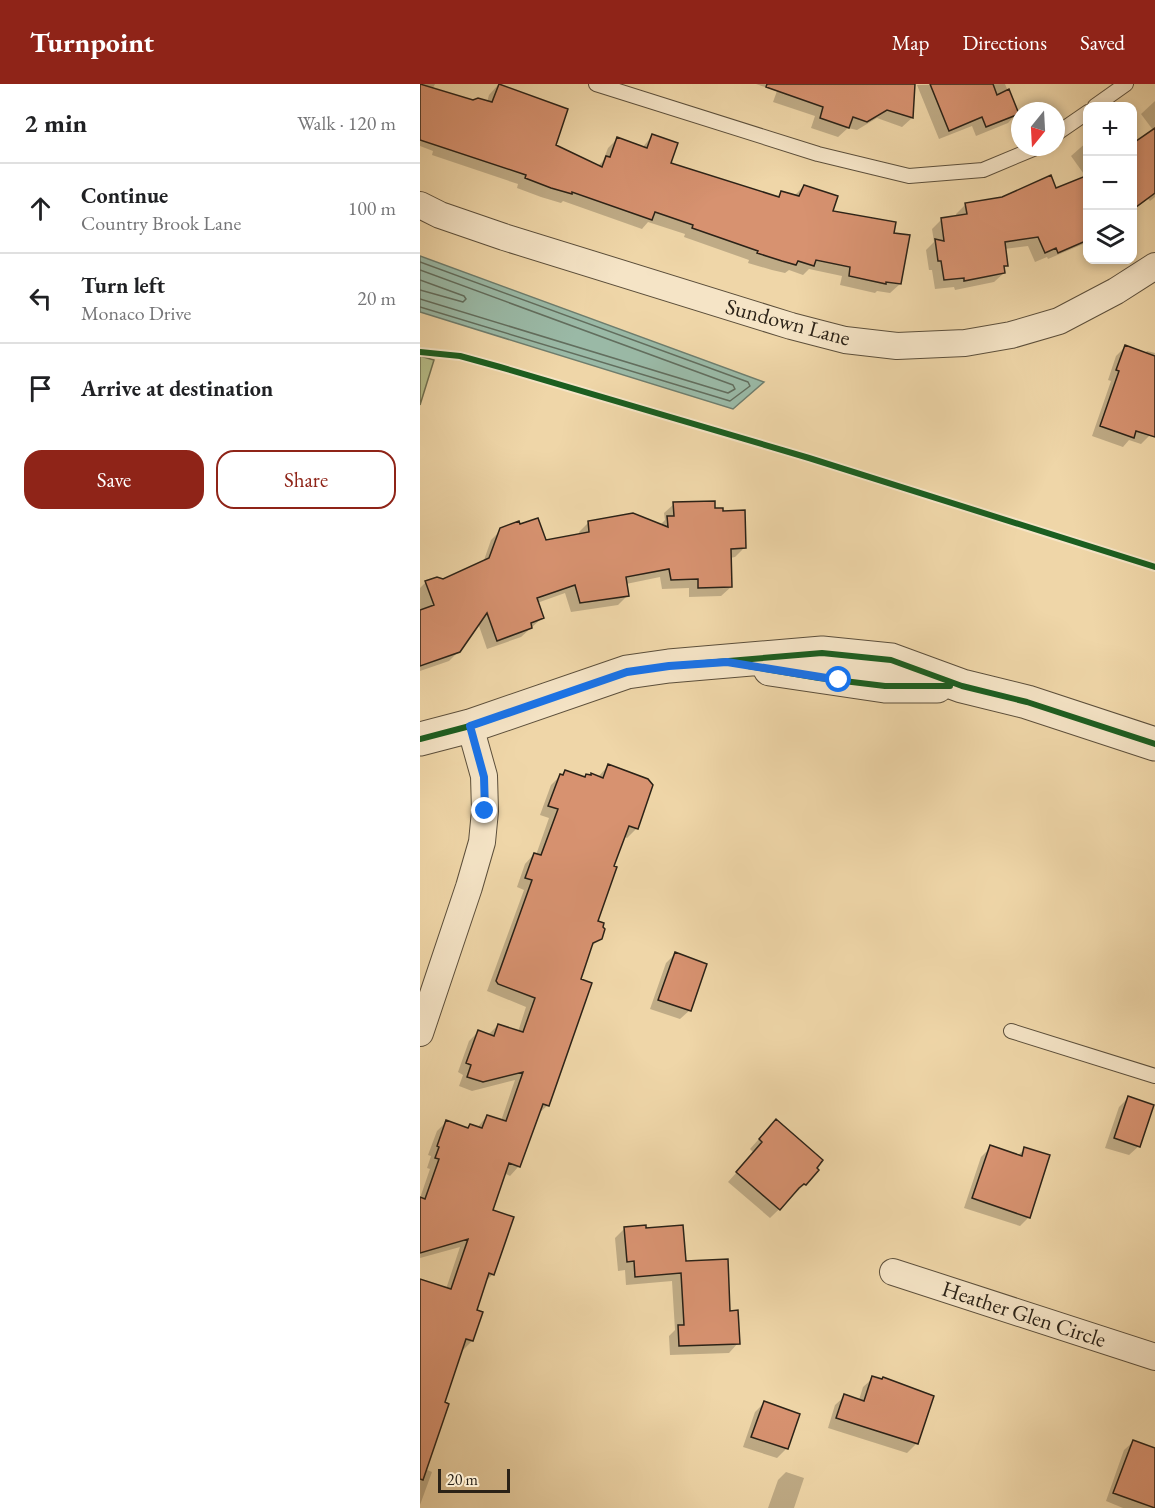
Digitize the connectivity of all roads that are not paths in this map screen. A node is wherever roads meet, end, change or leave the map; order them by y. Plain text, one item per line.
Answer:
1 (596, 84) edge
2 (1126, 84) edge
3 (1101, 102) edge
4 (1083, 115) edge
5 (1065, 128) edge
6 (1016, 156) edge
7 (420, 205) edge
8 (1155, 266) edge
9 (470, 726) junction
10 (420, 739) edge
11 (1155, 744) edge
12 (1011, 1031) dead end
13 (420, 1033) edge
14 (1155, 1076) edge
15 (893, 1272) dead end
16 (1155, 1357) edge

1 - 6 lane
2 - 3 lane
4 - 5 lane
7 - 8 street, Sundown Lane
9 - 10 street
9 - 11 street
9 - 13 street
12 - 14 lane
15 - 16 street, Heather Glen Circle

